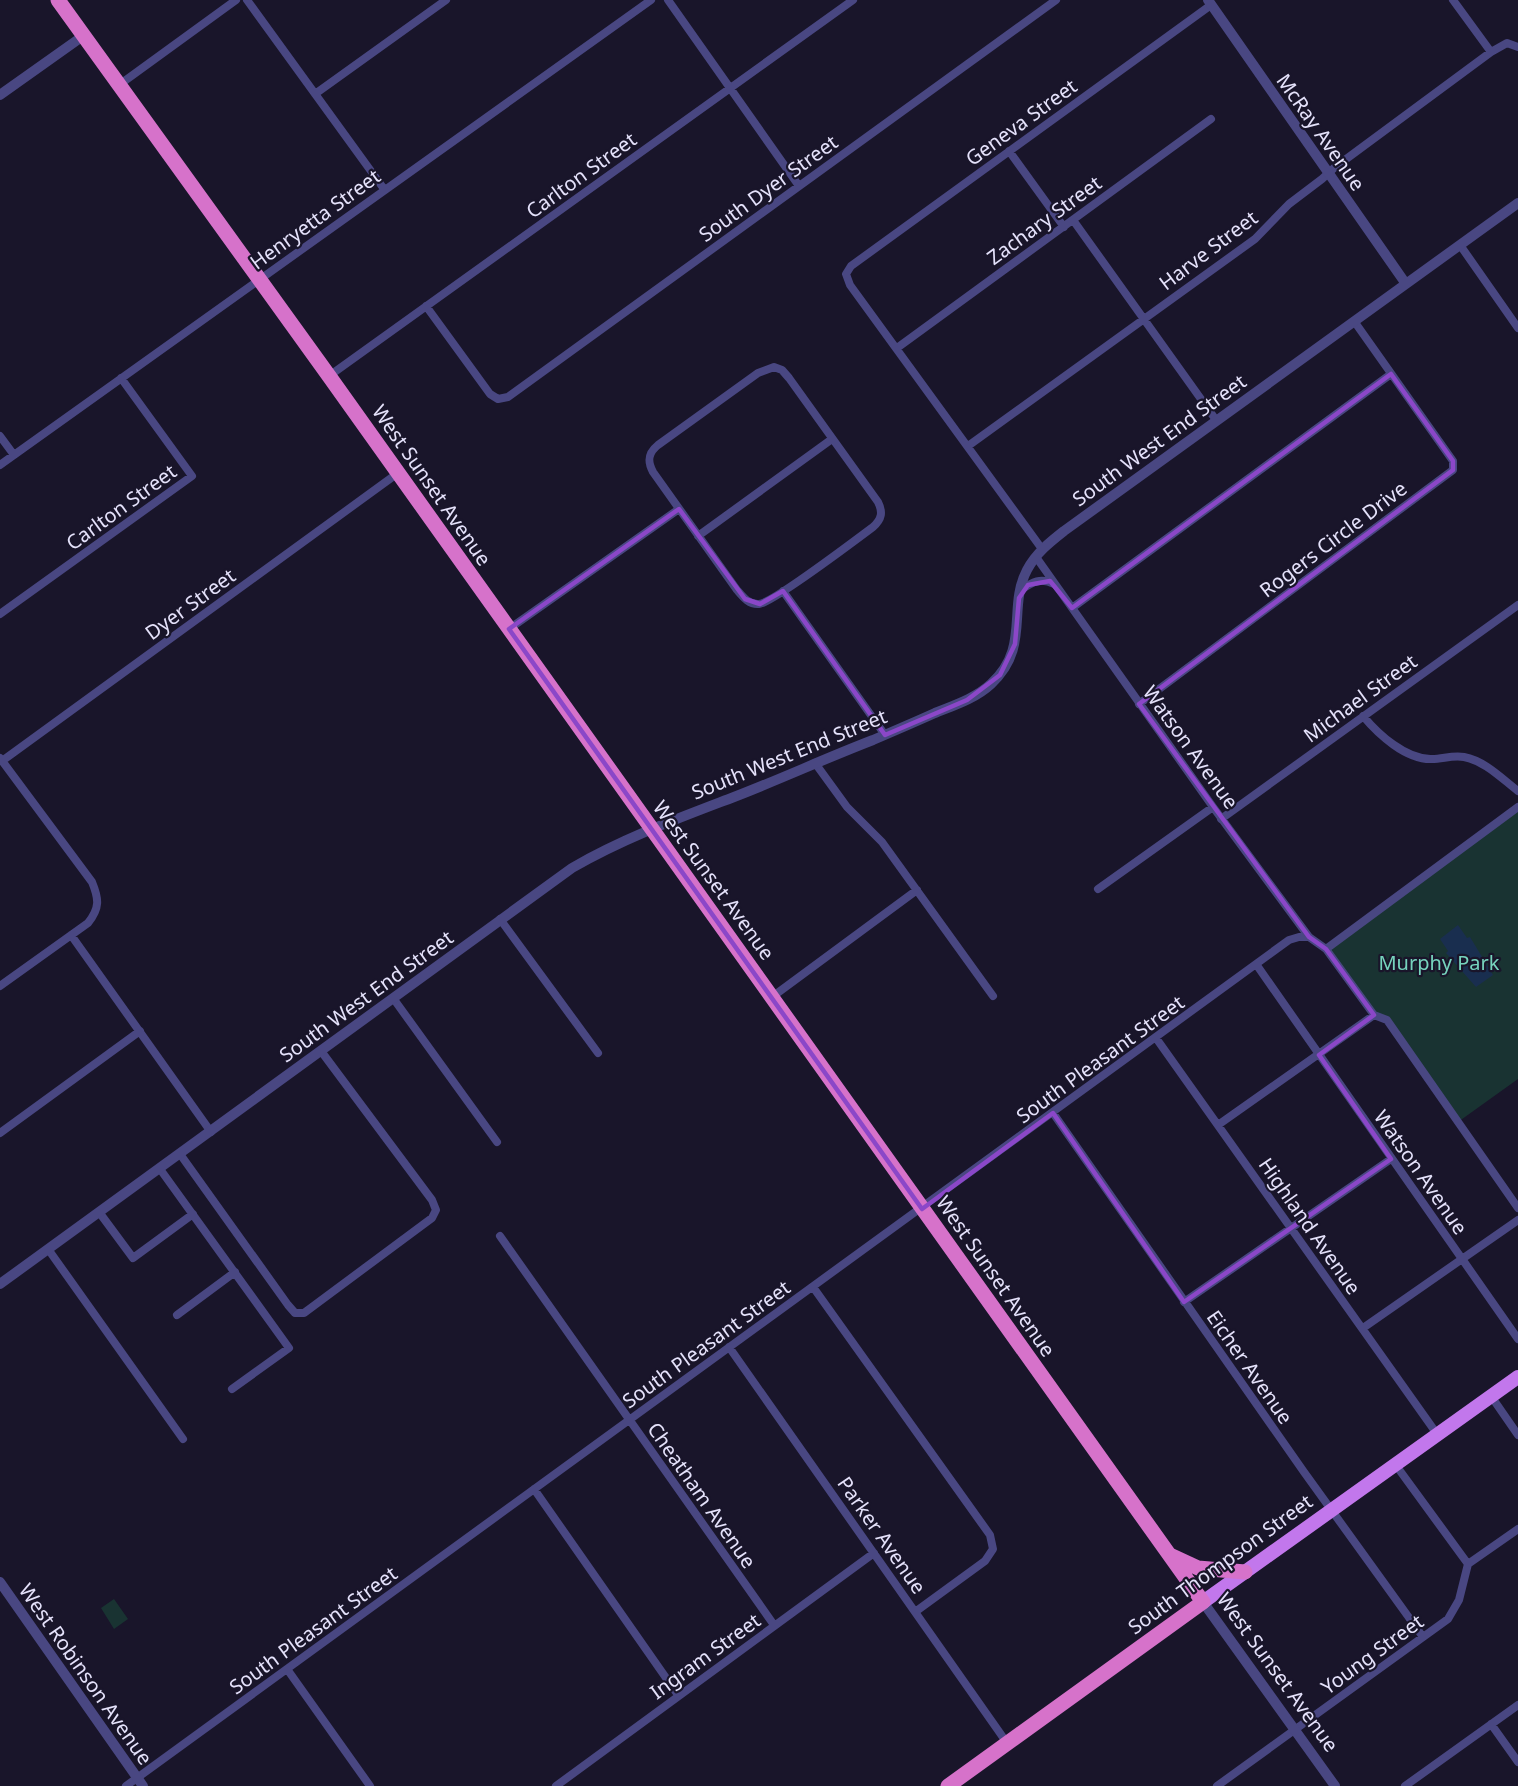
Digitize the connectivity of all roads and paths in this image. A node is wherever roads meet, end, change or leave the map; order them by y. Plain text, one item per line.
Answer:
1 (58, 0) edge
2 (236, 0) edge
3 (247, 0) edge
4 (446, 0) edge
5 (651, 0) edge
6 (668, 0) edge
7 (853, 0) edge
8 (1056, 0) edge
9 (1452, 0) edge
10 (1209, 3) edge
11 (83, 36) junction
12 (1518, 47) edge
13 (1491, 52) junction
14 (120, 86) junction
15 (730, 88) junction
16 (315, 94) junction
17 (0, 95) edge
18 (1210, 119) dead end
19 (1009, 151) junction
20 (1328, 173) junction
21 (799, 186) junction
22 (384, 189) junction
23 (1518, 203) edge
24 (1073, 220) junction
25 (1064, 227) junction
26 (1460, 245) junction
27 (851, 266) joint
28 (259, 279) junction
29 (1406, 284) junction
30 (426, 306) junction
31 (1144, 319) junction
32 (1354, 321) junction
33 (1518, 328) edge
34 (897, 348) junction
35 (1391, 374) junction
36 (329, 376) junction
37 (121, 378) junction
38 (1216, 420) junction
39 (0, 436) edge
40 (832, 438) junction
41 (968, 446) junction
42 (14, 455) junction
43 (0, 465) edge
44 (398, 473) junction
45 (679, 509) junction
46 (698, 536) junction
47 (1039, 553) junction
48 (1057, 586) junction
49 (1021, 590) junction
50 (783, 591) junction
51 (1518, 605) edge
52 (1072, 608) junction
53 (0, 614) edge
54 (509, 629) junction
55 (1139, 704) junction
56 (1363, 716) junction
57 (885, 735) junction
58 (1, 760) edge
59 (815, 763) junction
60 (1518, 791) edge
61 (1213, 807) junction
62 (1518, 807) edge
63 (1221, 819) junction
64 (651, 830) junction
65 (1098, 889) dead end
66 (917, 890) junction
67 (500, 919) junction
68 (71, 935) junction
69 (1309, 937) junction
70 (1326, 948) junction
71 (1256, 964) junction
72 (0, 986) edge
73 (993, 996) dead end
74 (772, 997) junction
75 (393, 998) junction
76 (1374, 1015) junction
77 (140, 1031) junction
78 (1156, 1038) junction
79 (321, 1051) junction
80 (598, 1053) dead end
81 (1319, 1055) junction
82 (1053, 1113) junction
83 (1218, 1125) junction
84 (211, 1132) junction
85 (0, 1133) edge
86 (497, 1142) dead end
87 (180, 1154) junction
88 (1391, 1159) junction
89 (160, 1169) junction
90 (1518, 1208) edge
91 (922, 1209) junction
92 (99, 1212) junction
93 (193, 1214) junction
94 (1518, 1220) edge
95 (1292, 1228) junction
96 (500, 1236) dead end
97 (48, 1249) junction
98 (1462, 1259) junction
99 (235, 1272) junction
100 (0, 1284) edge
101 (813, 1287) junction
102 (1184, 1302) junction
103 (177, 1315) dead end
104 (1363, 1328) junction
105 (1518, 1339) edge
106 (729, 1347) junction
107 (1518, 1377) edge
108 (232, 1389) dead end
109 (1491, 1396) junction
110 (630, 1420) junction
111 (1437, 1434) junction
112 (1518, 1435) edge
113 (183, 1439) dead end
114 (1395, 1464) junction
115 (534, 1489) junction
116 (1331, 1510) junction
117 (1518, 1529) edge
118 (874, 1553) junction
119 (1168, 1553) junction
120 (1468, 1564) junction
121 (1245, 1572) junction
122 (0, 1582) edge
123 (1203, 1602) junction
124 (915, 1612) junction
125 (774, 1625) junction
126 (1423, 1637) junction
127 (287, 1669) junction
128 (678, 1695) junction
129 (1518, 1705) edge
130 (1491, 1724) junction
131 (1294, 1730) junction
132 (1007, 1743) junction
133 (1518, 1762) edge
134 (140, 1782) edge
135 (126, 1786) edge
136 (370, 1786) edge
137 (556, 1786) edge
138 (948, 1786) edge
139 (1217, 1786) edge
140 (1335, 1786) edge
141 (1405, 1786) edge

1 - 11 highway, West Sunset Avenue
2 - 14 street
3 - 16 street
4 - 16 street
5 - 22 street, Henryetta Street
6 - 15 street
7 - 15 street, Carlton Street
8 - 21 street, South Dyer Street
9 - 13 street
10 - 19 street, Geneva Street
10 - 20 street, McRay Avenue
11 - 14 highway, West Sunset Avenue
11 - 17 street
12 - 13 street
13 - 20 street, Harve Street
14 - 28 highway, West Sunset Avenue
15 - 21 street
15 - 30 street, Carlton Street
16 - 22 street
18 - 24 street, Zachary Street
19 - 25 street
19 - 27 street, Geneva Street
20 - 29 street, McRay Avenue
20 - 31 street, Harve Street
21 - 30 street, South Dyer Street
22 - 28 street, Henryetta Street
23 - 26 street, South West End Street
24 - 25 street, Zachary Street
24 - 31 street
25 - 34 street, Zachary Street
26 - 29 street, South West End Street
26 - 33 street
27 - 34 street, Watson Avenue
28 - 36 highway, West Sunset Avenue
28 - 37 street, Henryetta Street
29 - 32 street, South West End Street
30 - 36 street, Carlton Street
31 - 38 street
31 - 41 street, Harve Street
32 - 35 street, Rogers Circle Drive
32 - 38 street, South West End Street
34 - 41 street, Watson Avenue
35 - 52 street
35 - 55 street, Rogers Circle Drive
36 - 44 highway, West Sunset Avenue
37 - 42 street, Henryetta Street
37 - 53 street, Carlton Street
38 - 47 street, South West End Street
39 - 42 street
40 - 45 street
40 - 46 street
40 - 50 street
41 - 47 street, Watson Avenue
42 - 43 street, Henryetta Street
44 - 54 highway, West Sunset Avenue
44 - 58 street, Dyer Street
45 - 46 street
45 - 54 street
46 - 50 street
47 - 48 street, Watson Avenue
47 - 49 street, South West End Street
48 - 49 street
48 - 52 street, Watson Avenue
49 - 57 street, South West End Street
50 - 57 street
51 - 56 street, Michael Street
52 - 55 street, Watson Avenue
54 - 64 highway, West Sunset Avenue
55 - 61 street, Watson Avenue
56 - 60 street
56 - 63 street, Michael Street
57 - 59 street, South West End Street
58 - 68 street
59 - 64 street, South West End Street
59 - 66 street
61 - 63 street, Watson Avenue
61 - 65 street
62 - 70 street
63 - 69 street, Watson Avenue
64 - 67 street, South West End Street
64 - 74 highway, West Sunset Avenue
66 - 73 street
66 - 74 street
67 - 75 street, South West End Street
67 - 80 street
68 - 72 street
68 - 77 street
69 - 70 street, Watson Avenue
69 - 71 street, South Pleasant Street
70 - 76 street
71 - 78 street, South Pleasant Street
71 - 81 street, Watson Avenue
74 - 91 highway, West Sunset Avenue
75 - 79 street, South West End Street
75 - 86 street
76 - 81 street
76 - 90 street
77 - 84 street
77 - 85 street
78 - 82 street, South Pleasant Street
78 - 83 street, Highland Avenue
79 - 84 street, South West End Street
79 - 87 street
81 - 83 street
81 - 88 street, Watson Avenue
82 - 91 street, South Pleasant Street
82 - 102 street, Eicher Avenue
83 - 95 street, Highland Avenue
84 - 87 street, South West End Street
87 - 89 street, South West End Street
88 - 95 street
88 - 98 street, Watson Avenue
89 - 92 street, South West End Street
89 - 93 street
91 - 101 street, South Pleasant Street
91 - 119 highway, West Sunset Avenue
92 - 93 street
92 - 97 street, South West End Street
93 - 99 street
94 - 98 street
95 - 102 street
95 - 104 street, Highland Avenue
96 - 110 street, Cheatham Avenue
97 - 100 street, South West End Street
97 - 113 street
98 - 104 street
98 - 105 street, Watson Avenue
99 - 103 street
99 - 108 street
101 - 106 street, South Pleasant Street
101 - 124 street
102 - 116 street, Eicher Avenue
104 - 111 street, Highland Avenue
106 - 110 street, South Pleasant Street
106 - 118 street, Parker Avenue
107 - 109 main road, South Thompson Street
109 - 111 main road, South Thompson Street
109 - 112 street
110 - 115 street, South Pleasant Street
110 - 125 street, Cheatham Avenue
111 - 114 main road, South Thompson Street
114 - 116 main road, South Thompson Street
114 - 120 street
115 - 127 street, South Pleasant Street
115 - 128 street
116 - 121 main road, South Thompson Street
116 - 126 street, Eicher Avenue
117 - 120 street
118 - 124 street, Parker Avenue
118 - 125 street, Ingram Street
119 - 121 highway
119 - 123 highway, West Sunset Avenue
120 - 126 street, Young Street
121 - 123 main road, South Thompson Street
122 - 134 street, West Robinson Avenue
123 - 131 street, West Sunset Avenue
123 - 132 highway, South Thompson Street
124 - 132 street, Parker Avenue
125 - 128 street, Ingram Street
126 - 131 street, Young Street
127 - 134 street, South Pleasant Street
127 - 136 street
128 - 137 street, Ingram Street
129 - 130 street
130 - 133 street
130 - 141 street
131 - 139 street, Young Street
131 - 140 street, West Sunset Avenue
132 - 138 highway, South Thompson Street
134 - 135 street, South Pleasant Street

